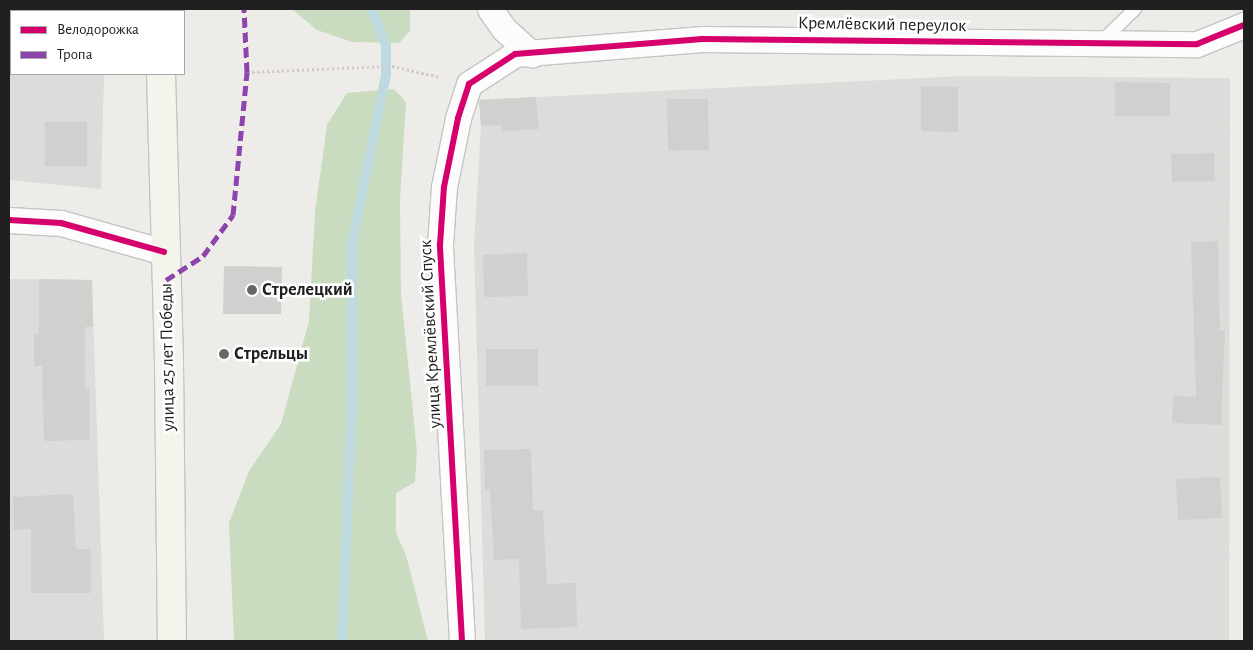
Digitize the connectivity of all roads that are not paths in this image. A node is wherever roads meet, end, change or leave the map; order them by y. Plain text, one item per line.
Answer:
1 (490, 9) edge
2 (1135, 9) edge
3 (1244, 25) edge
4 (1100, 43) junction
5 (524, 54) junction
6 (161, 75) edge
7 (9, 220) edge
8 (164, 252) junction
9 (172, 641) edge
10 (462, 641) edge

1 - 5 street
2 - 4 lane
3 - 4 street, Кремлёвский переулок
4 - 5 street, Кремлёвский переулок
5 - 10 street, улица Кремлёвский Спуск
6 - 8 main road, улица 25 лет Победы
7 - 8 street
8 - 9 main road, улица 25 лет Победы

